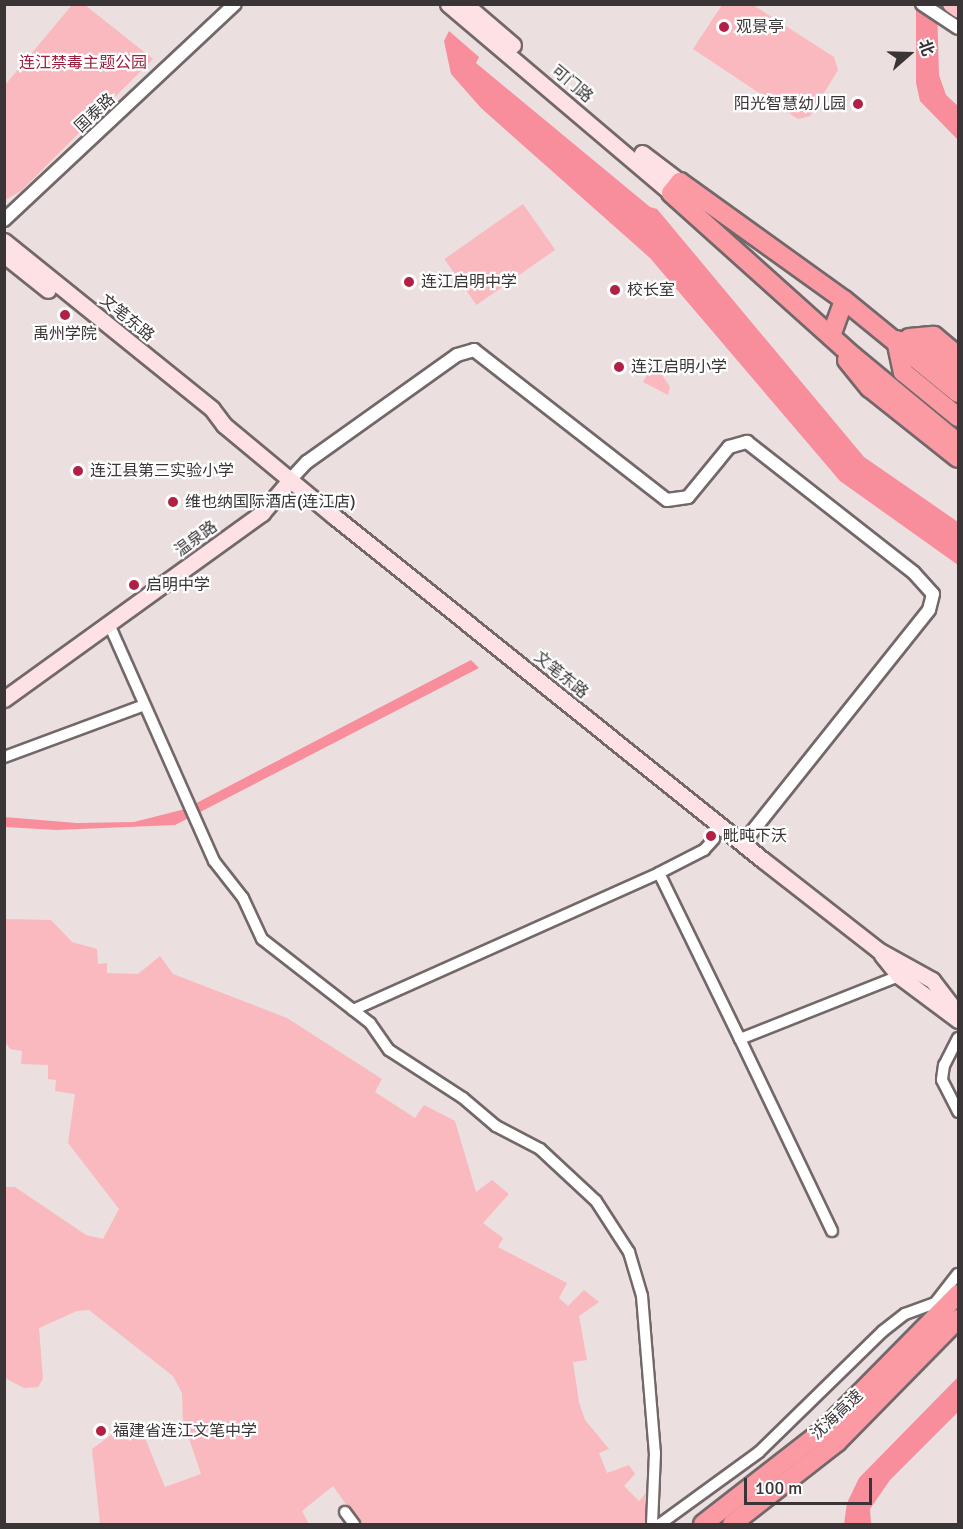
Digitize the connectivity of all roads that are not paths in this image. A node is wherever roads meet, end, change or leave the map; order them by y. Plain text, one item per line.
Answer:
1 (235, 4) edge
2 (448, 4) edge
3 (465, 4) edge
4 (922, 4) edge
5 (958, 9) edge
6 (946, 10) edge
7 (958, 28) edge
8 (676, 187) junction
9 (4, 220) edge
10 (4, 241) edge
11 (4, 255) edge
12 (844, 300) junction
13 (831, 336) junction
14 (896, 340) junction
15 (958, 356) edge
16 (958, 365) edge
17 (958, 375) edge
18 (958, 384) edge
19 (958, 393) edge
20 (958, 402) edge
21 (958, 410) edge
22 (958, 417) edge
23 (224, 425) junction
24 (958, 429) edge
25 (958, 436) edge
26 (958, 443) edge
27 (958, 450) edge
28 (958, 458) edge
29 (290, 480) junction
30 (109, 624) junction
31 (4, 688) edge
32 (4, 699) edge
33 (142, 706) junction
34 (4, 757) edge
35 (714, 839) dead end
36 (743, 843) junction
37 (659, 873) junction
38 (878, 950) junction
39 (899, 976) junction
40 (353, 1010) junction
41 (958, 1014) edge
42 (958, 1020) edge
43 (958, 1038) edge
44 (740, 1039) junction
45 (958, 1112) edge
46 (832, 1231) dead end
47 (958, 1274) edge
48 (958, 1293) edge
49 (958, 1319) edge
50 (925, 1340) junction
51 (345, 1512) dead end
52 (354, 1524) edge
53 (652, 1524) edge
54 (660, 1524) edge
55 (703, 1524) edge
56 (732, 1524) edge

1 - 9 street, 国泰路
2 - 8 main road, 可门路
3 - 8 main road, 可门路
4 - 6 street
5 - 6 main road
6 - 7 street
8 - 12 highway
8 - 13 highway
10 - 23 main road, 文笔东路
11 - 23 main road, 文笔东路
12 - 13 highway
12 - 14 highway
13 - 24 highway
13 - 25 highway
13 - 26 highway
13 - 27 highway
13 - 28 highway
14 - 15 highway
14 - 16 highway
14 - 17 highway
14 - 18 highway
14 - 19 highway
14 - 20 highway
14 - 21 highway
14 - 22 highway
23 - 29 main road, 文笔东路
29 - 30 main road, 温泉路
29 - 31 main road, 温泉路
29 - 36 main road, 文笔东路
29 - 36 street
30 - 32 main road, 温泉路
30 - 33 street
33 - 34 street
33 - 40 street
35 - 37 street
36 - 38 main road, 文笔东路
37 - 40 street
37 - 44 street
38 - 39 main road, 文笔东路
38 - 41 main road, 文笔东路
39 - 42 main road, 文笔东路
39 - 44 street
40 - 53 street
43 - 45 street
44 - 46 street
47 - 54 street
48 - 50 highway, 沈海高速
49 - 50 highway, 沈海高速
50 - 55 highway, 沈海高速
50 - 56 highway, 沈海高速
51 - 52 street

